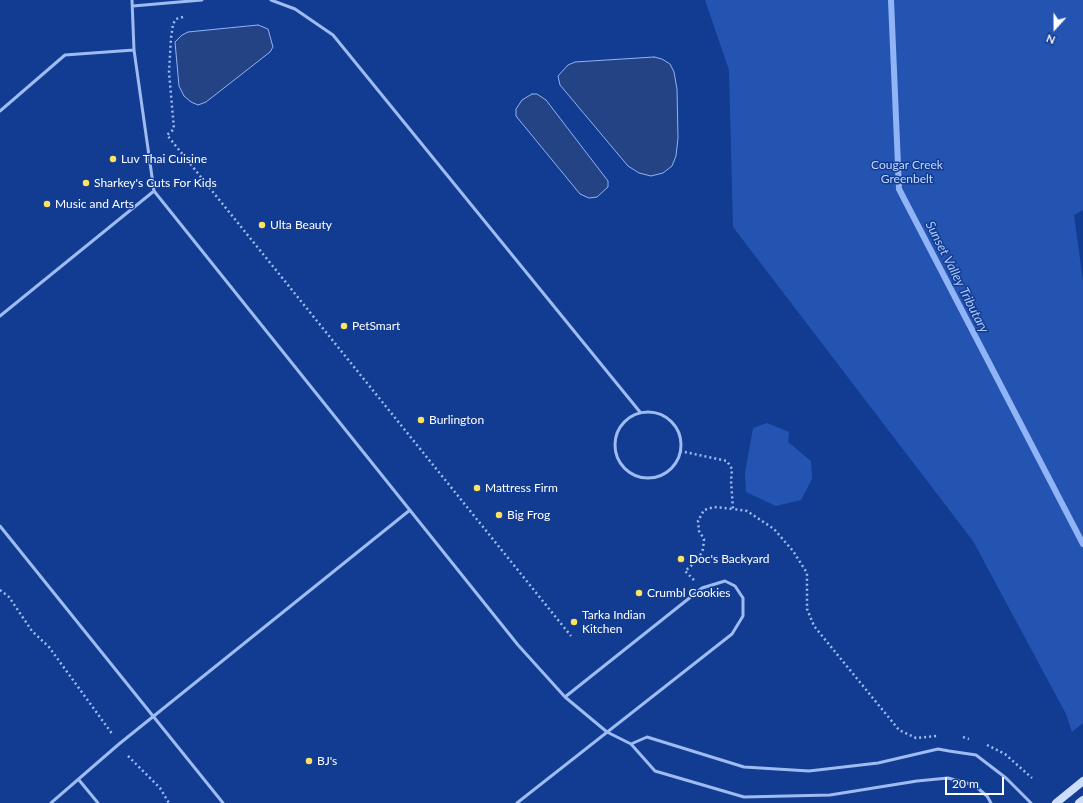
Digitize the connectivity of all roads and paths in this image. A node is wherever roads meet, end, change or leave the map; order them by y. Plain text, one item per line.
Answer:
1 (132, 0) edge
2 (202, 0) edge
3 (271, 0) edge
4 (133, 6) junction
5 (183, 16) dead end
6 (134, 50) junction
7 (0, 111) edge
8 (154, 191) junction
9 (0, 316) edge
10 (640, 412) junction
11 (680, 450) junction
12 (733, 509) junction
13 (410, 510) junction
14 (0, 526) edge
15 (702, 588) junction
16 (0, 590) edge
17 (571, 636) dead end
18 (565, 697) junction
19 (154, 717) junction
20 (606, 732) junction
21 (113, 736) dead end
22 (937, 736) dead end
23 (963, 737) dead end
24 (969, 739) dead end
25 (631, 744) junction
26 (987, 745) dead end
27 (128, 756) dead end
28 (1032, 778) dead end
29 (79, 780) junction
30 (1083, 781) edge
31 (1083, 800) edge
32 (51, 803) edge
33 (98, 803) edge
34 (169, 803) edge
35 (223, 803) edge
36 (517, 803) edge
37 (991, 803) edge
38 (1031, 803) edge
39 (1056, 803) edge
40 (1079, 803) edge

1 - 4 lane
2 - 4 lane
3 - 10 lane
4 - 6 lane
5 - 17 path
6 - 7 lane
6 - 8 lane
8 - 9 lane
8 - 13 lane
10 - 11 lane
10 - 11 lane
11 - 12 path
12 - 15 path
12 - 22 path
13 - 18 lane
13 - 19 lane
14 - 19 lane
15 - 18 lane
15 - 20 lane
16 - 21 path
18 - 20 lane
19 - 29 lane
19 - 35 lane
20 - 25 lane
20 - 36 lane
23 - 24 path
25 - 37 lane
25 - 38 lane
26 - 28 path
27 - 34 path
29 - 32 lane
29 - 33 lane
30 - 39 main road
31 - 40 main road

